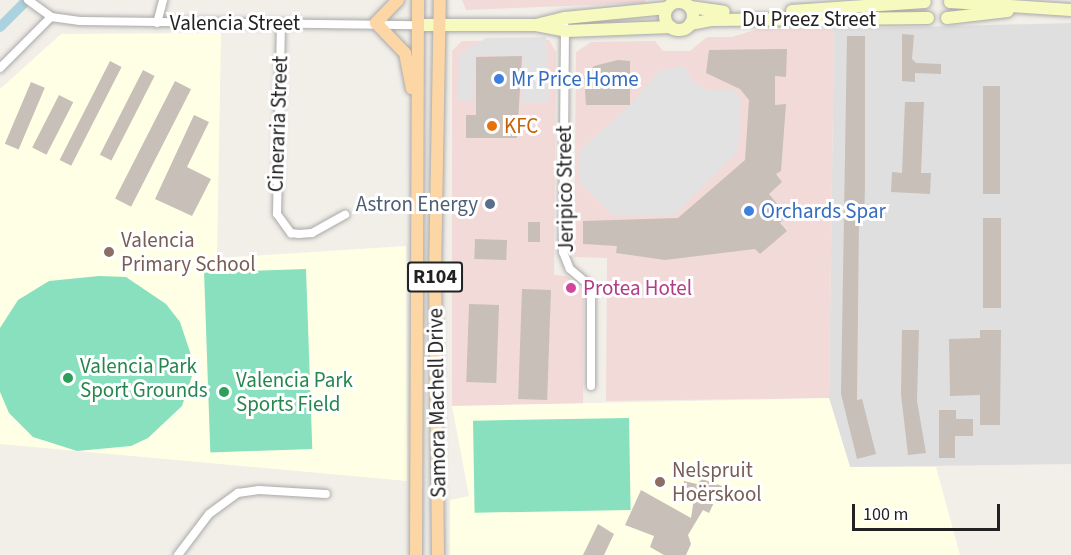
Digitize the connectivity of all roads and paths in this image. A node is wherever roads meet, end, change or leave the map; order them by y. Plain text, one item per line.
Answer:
1 (163, 0) edge
2 (398, 0) edge
3 (418, 0) edge
4 (440, 0) edge
5 (926, 1) edge
6 (949, 1) edge
7 (31, 2) edge
8 (680, 4) edge
9 (1018, 9) junction
10 (1071, 10) edge
11 (51, 17) junction
12 (565, 18) junction
13 (928, 18) junction
14 (947, 18) junction
15 (157, 22) junction
16 (281, 23) junction
17 (376, 23) junction
18 (690, 24) junction
19 (418, 25) junction
20 (536, 25) junction
21 (441, 26) junction
22 (671, 27) junction
23 (566, 31) junction
24 (0, 68) edge
25 (418, 131) junction
26 (345, 215) dead end
27 (591, 386) dead end
28 (326, 494) dead end
29 (178, 555) edge
30 (416, 555) edge
31 (438, 555) edge

1 - 15 street
2 - 17 main road
3 - 19 main road, Samora Machell Drive / R104
4 - 21 main road, Samora Machell Drive / R104
5 - 8 street, Du Preez Street
5 - 13 street
6 - 9 street
6 - 14 street
7 - 11 street
8 - 12 street, Du Preez Street
8 - 18 street
8 - 22 street
9 - 10 street
9 - 14 street
11 - 15 street, Valencia Street
11 - 24 street
12 - 20 street, Du Preez Street
12 - 23 street, Jeripico Street
13 - 14 street, Du Preez Street
13 - 18 street, Du Preez Street
15 - 16 street, Valencia Street
16 - 17 street, Valencia Street
16 - 26 street, Cineraria Street
17 - 19 street, Valencia Street
17 - 25 main road
18 - 22 street, Du Preez Street
19 - 21 street, Du Preez Street
19 - 25 main road, Samora Machell Drive / R104
20 - 21 street, Du Preez Street
20 - 23 street, Du Preez Street
21 - 31 main road, Samora Machell Drive / R104
22 - 23 street, Du Preez Street
23 - 27 street, Jeripico Street
25 - 30 main road, Samora Machell Drive / R104
28 - 29 street

